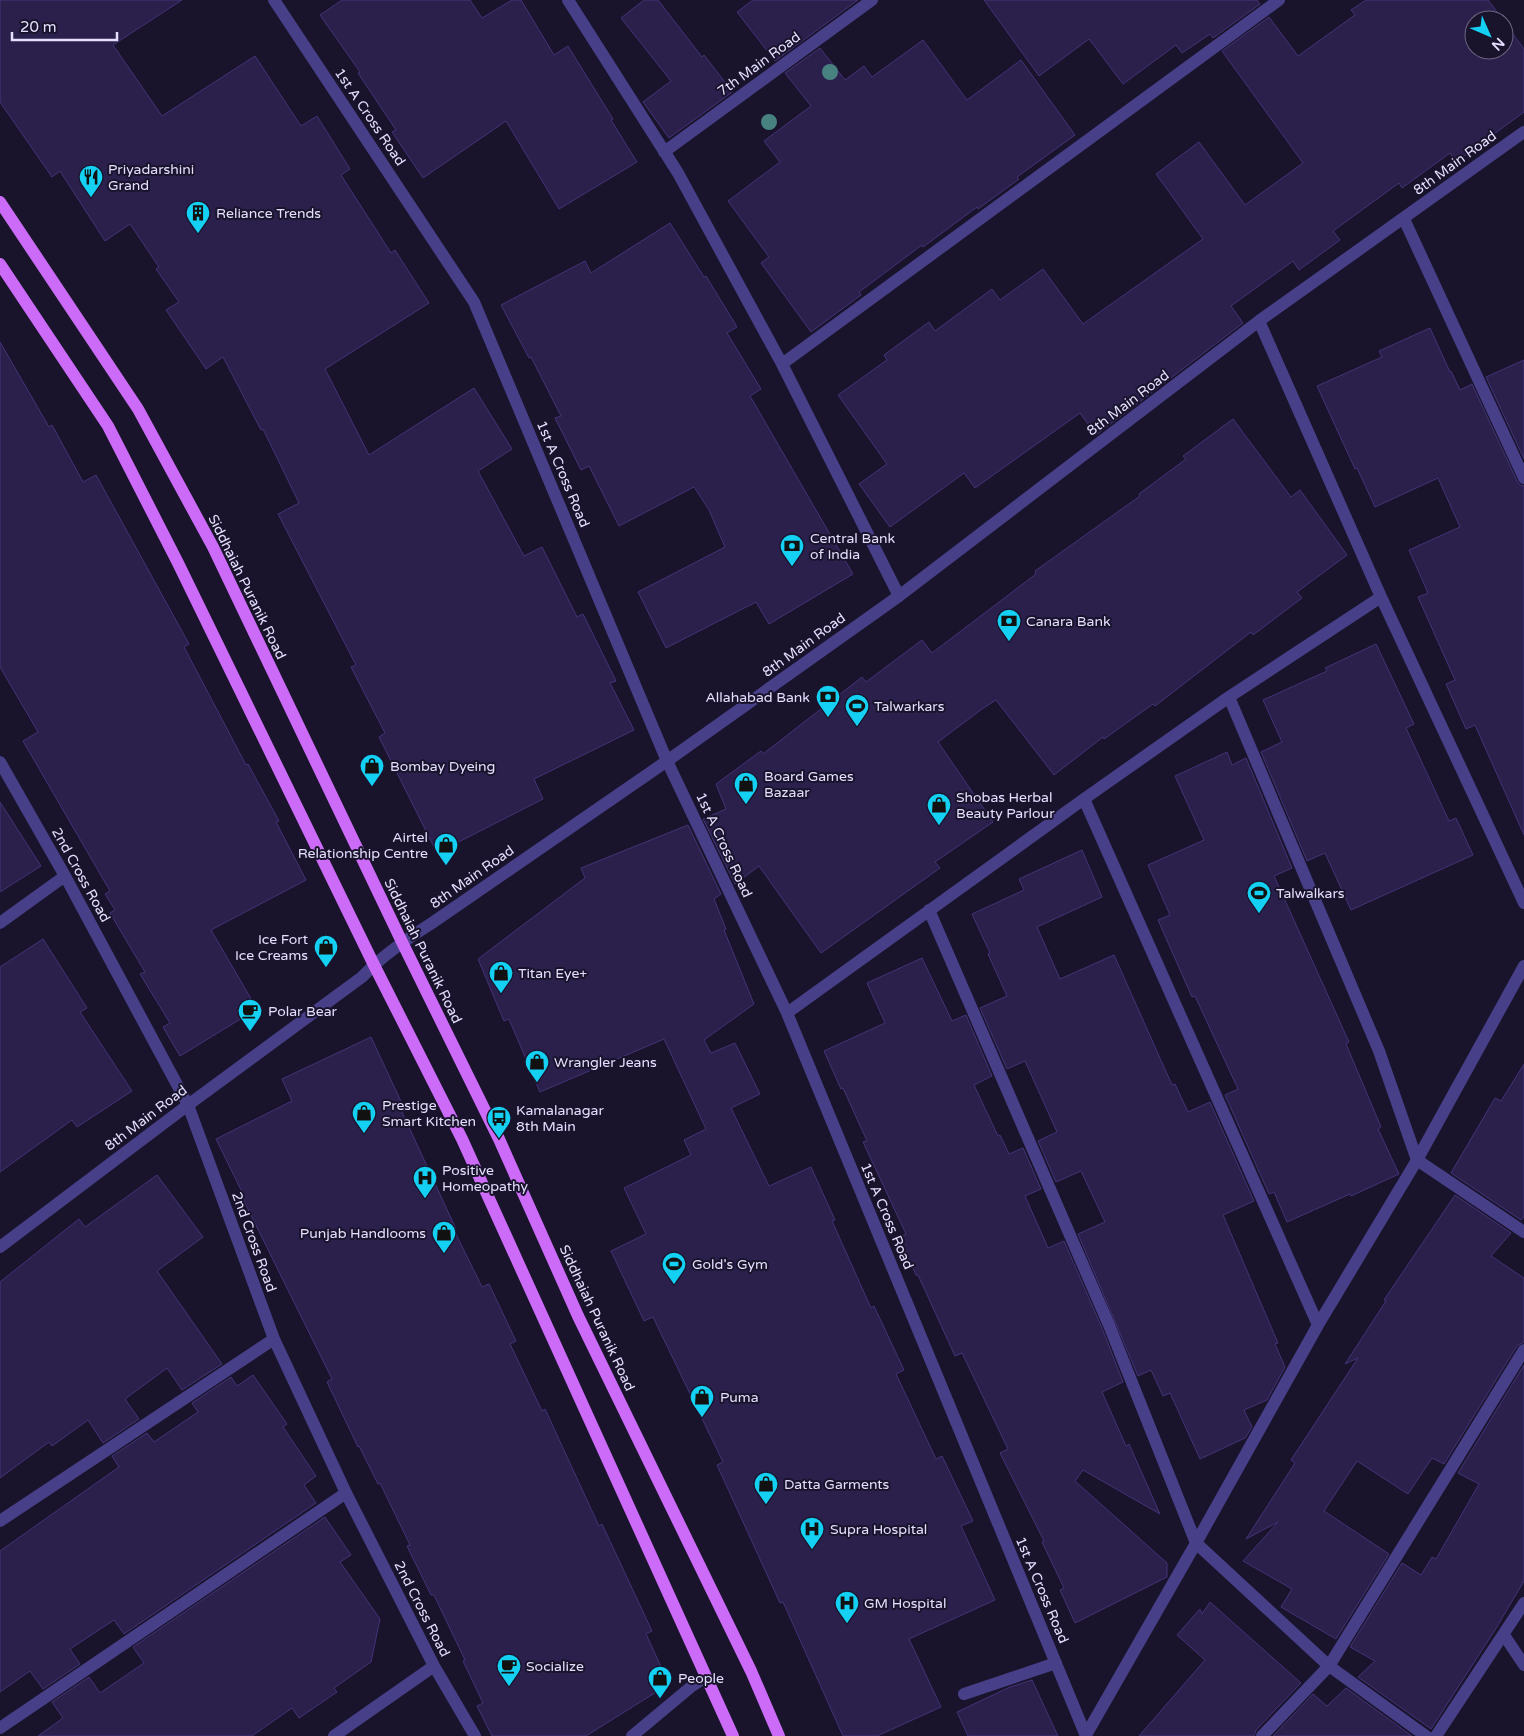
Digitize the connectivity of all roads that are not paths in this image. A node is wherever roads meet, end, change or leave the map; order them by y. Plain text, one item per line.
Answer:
1 (274, 0) edge
2 (568, 0) edge
3 (872, 0) edge
4 (1279, 0) edge
5 (1524, 132) edge
6 (664, 152) junction
7 (0, 202) edge
8 (1404, 219) junction
9 (0, 264) edge
10 (1259, 321) junction
11 (782, 364) junction
12 (1524, 478) edge
13 (899, 596) junction
14 (1381, 597) junction
15 (1229, 697) junction
16 (668, 761) junction
17 (0, 762) edge
18 (1084, 799) junction
19 (65, 876) junction
20 (1524, 903) edge
21 (929, 910) junction
22 (0, 923) edge
23 (402, 942) junction
24 (374, 965) junction
25 (1524, 966) edge
26 (787, 1013) junction
27 (188, 1105) junction
28 (1417, 1160) junction
29 (1522, 1225) edge
30 (0, 1247) edge
31 (1318, 1325) junction
32 (274, 1339) junction
33 (1524, 1350) edge
34 (346, 1494) junction
35 (0, 1521) edge
36 (1196, 1543) junction
37 (1524, 1603) edge
38 (1504, 1635) junction
39 (1056, 1663) junction
40 (1524, 1665) edge
41 (434, 1666) junction
42 (1329, 1666) junction
43 (706, 1677) junction
44 (964, 1694) dead end
45 (0, 1728) edge
46 (1086, 1735) edge
47 (334, 1736) edge
48 (475, 1736) edge
49 (632, 1736) edge
50 (733, 1736) edge
51 (779, 1736) edge
52 (1262, 1736) edge
53 (1426, 1736) edge
54 (1436, 1736) edge

1 - 16 street, 1st A Cross Road
2 - 6 street
3 - 6 street, 7th Main Road
4 - 11 street
5 - 8 street, 8th Main Road
6 - 11 street
7 - 23 main road, Siddhaiah Puranik Road
8 - 10 street, 8th Main Road
8 - 12 street
9 - 24 main road
10 - 13 street, 8th Main Road
10 - 14 street
11 - 13 street
13 - 16 street, 8th Main Road
14 - 15 street
14 - 20 street
15 - 18 street
15 - 28 street
16 - 23 street, 8th Main Road
16 - 26 street, 1st A Cross Road
17 - 19 street, 2nd Cross Road
18 - 21 street
18 - 31 street
19 - 22 street
19 - 27 street, 2nd Cross Road
21 - 26 street
21 - 36 street
23 - 24 street, 8th Main Road
23 - 51 main road, Siddhaiah Puranik Road
24 - 27 street, 8th Main Road
24 - 43 main road
25 - 28 street
26 - 39 street, 1st A Cross Road
27 - 30 street, 8th Main Road
27 - 32 street, 2nd Cross Road
28 - 29 street
28 - 31 street
31 - 36 street
32 - 34 street, 2nd Cross Road
32 - 35 street
33 - 42 street
34 - 41 street, 2nd Cross Road
34 - 45 street
36 - 42 street
36 - 46 street
37 - 38 street
38 - 40 street
38 - 54 street
39 - 44 street
39 - 46 street, 1st A Cross Road
41 - 47 street
41 - 48 street, 2nd Cross Road
42 - 52 street
42 - 53 street
43 - 49 street
43 - 50 main road

